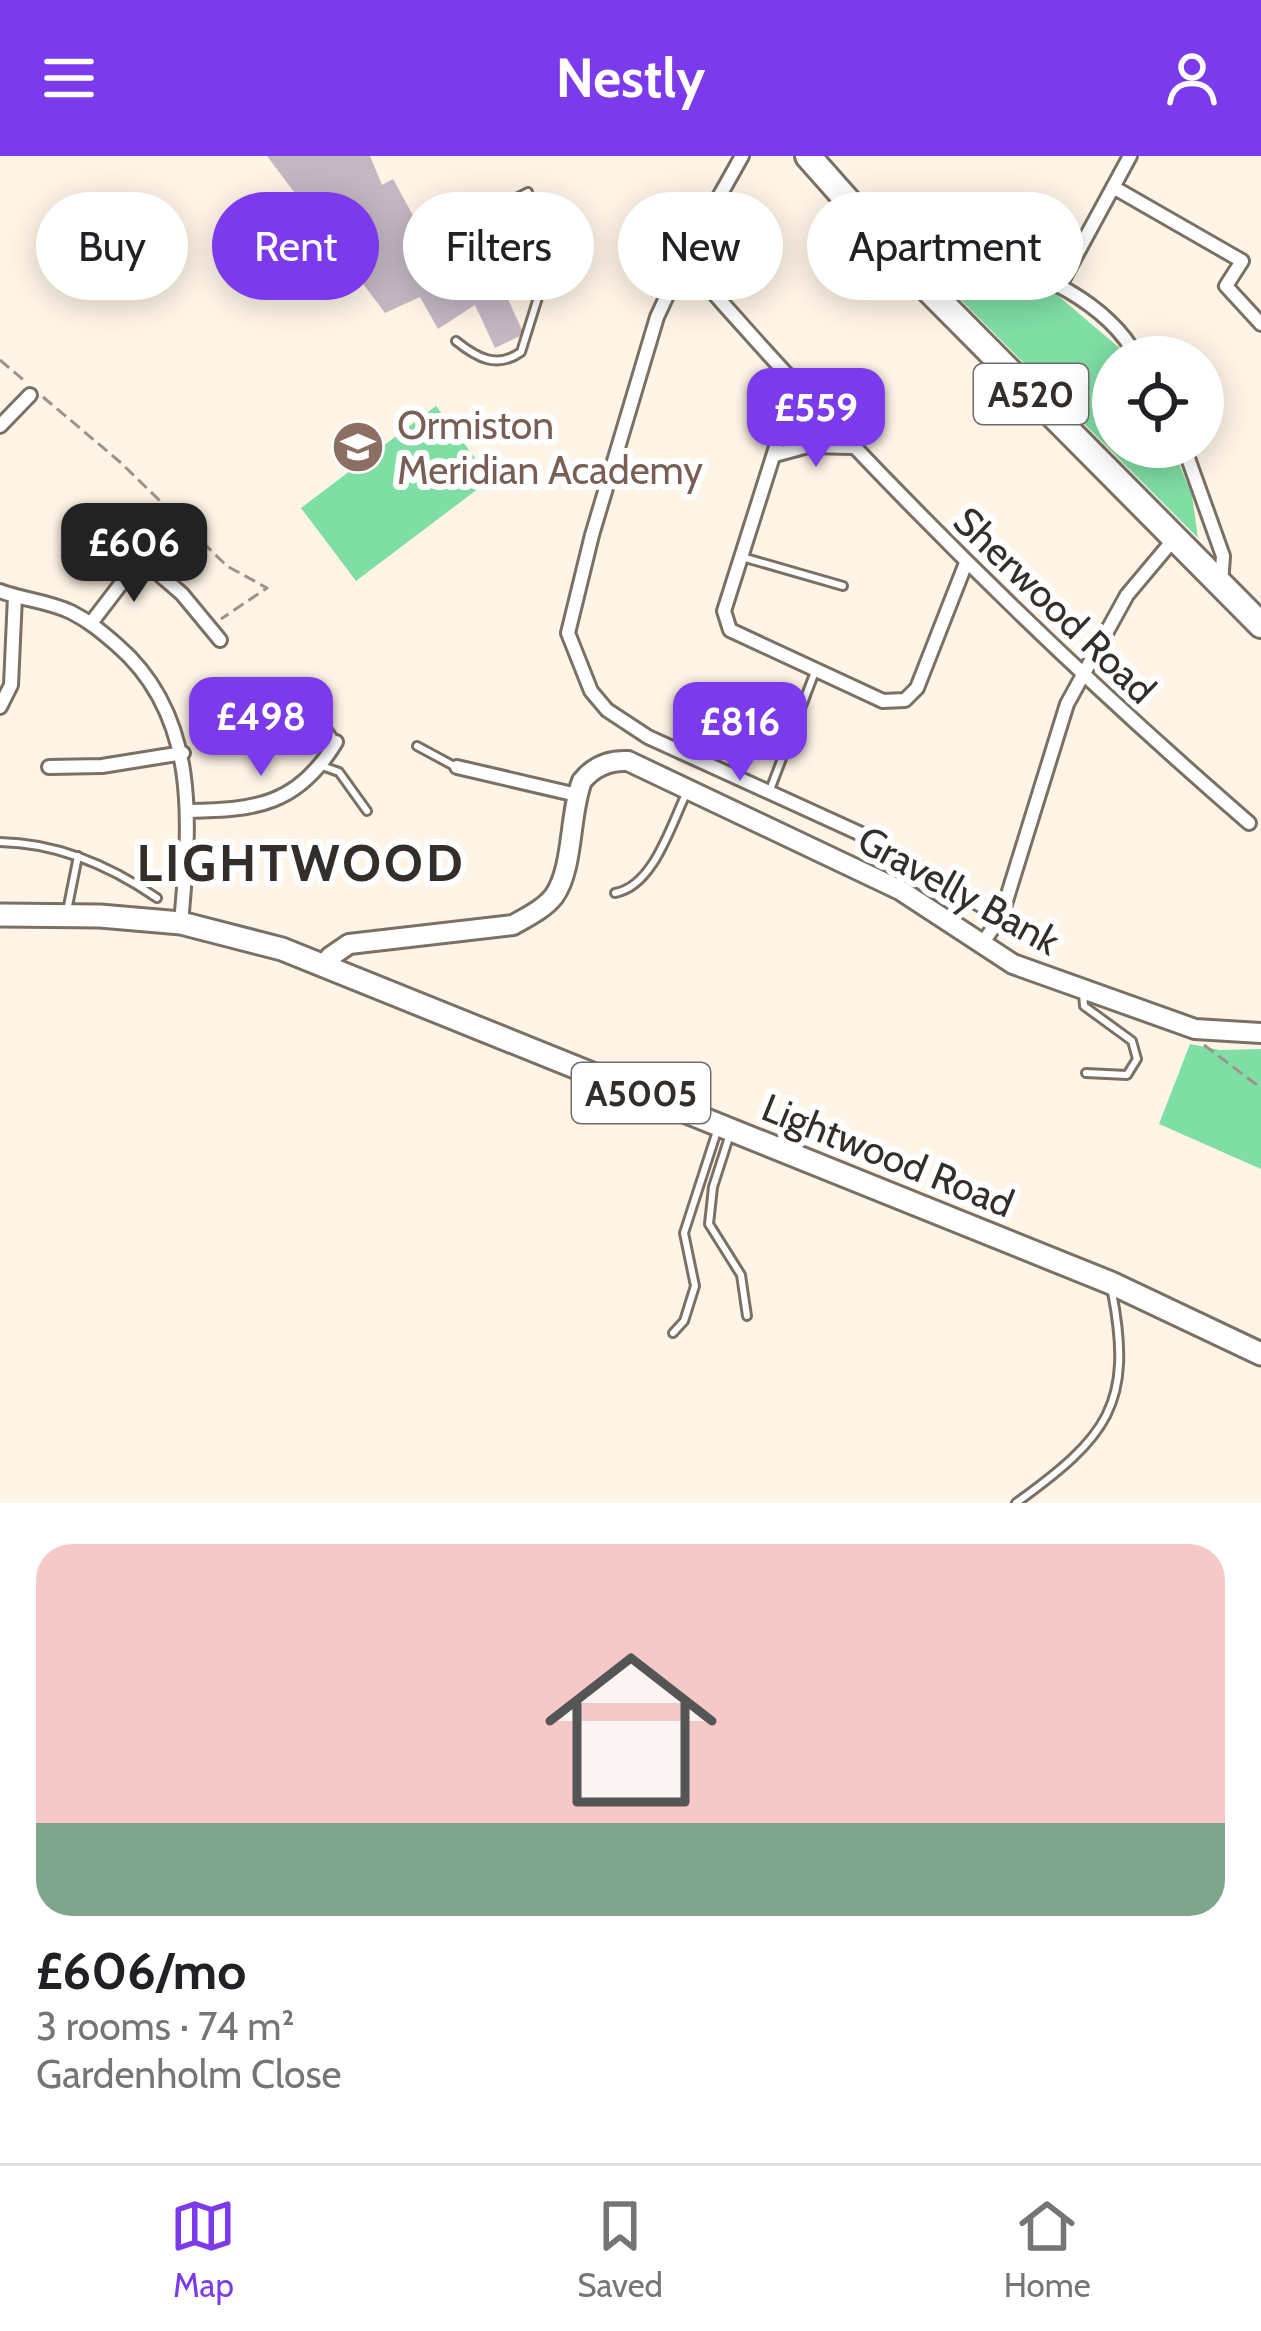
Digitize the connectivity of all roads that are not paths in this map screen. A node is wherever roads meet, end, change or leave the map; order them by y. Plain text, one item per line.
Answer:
1 (742, 156) edge
2 (808, 156) edge
3 (1130, 156) edge
4 (1113, 187) junction
5 (722, 192) edge
6 (840, 192) edge
7 (1083, 242) edge
8 (537, 300) edge
9 (665, 300) edge
10 (720, 300) edge
11 (939, 300) edge
12 (1079, 300) edge
13 (1261, 324) edge
14 (1124, 336) edge
15 (456, 341) dead end
16 (795, 387) junction
17 (22, 397) dead end
18 (0, 426) edge
19 (852, 447) junction
20 (775, 455) junction
21 (1192, 468) edge
22 (74, 528) dead end
23 (1174, 539) junction
24 (742, 557) junction
25 (140, 559) junction
26 (966, 563) junction
27 (1221, 585) junction
28 (843, 586) dead end
29 (0, 591) edge
30 (15, 596) junction
31 (91, 623) junction
32 (1261, 625) edge
33 (220, 640) dead end
34 (816, 669) junction
35 (1082, 674) junction
36 (295, 706) dead end
37 (0, 707) edge
38 (336, 742) joint
39 (417, 746) dead end
40 (183, 753) junction
41 (322, 766) junction
42 (49, 767) dead end
43 (458, 767) joint
44 (689, 788) junction
45 (768, 793) junction
46 (577, 795) junction
47 (188, 811) junction
48 (368, 812) dead end
49 (1249, 823) dead end
50 (0, 842) edge
51 (78, 856) junction
52 (615, 893) dead end
53 (157, 898) dead end
54 (67, 914) junction
55 (0, 915) edge
56 (1000, 917) junction
57 (181, 923) junction
58 (981, 946) junction
59 (325, 965) junction
60 (1083, 989) junction
61 (1261, 1033) edge
62 (1085, 1073) dead end
63 (725, 1128) junction
64 (1111, 1283) junction
65 (747, 1316) dead end
66 (673, 1333) dead end
67 (1261, 1354) edge
68 (1016, 1503) edge

1 - 5 street
2 - 6 highway, A520
3 - 4 street
4 - 7 street
4 - 13 street
8 - 15 lane
9 - 45 street
10 - 16 street, Sherwood Road
11 - 23 highway, A520
12 - 14 street
16 - 19 street, Sherwood Road
16 - 20 street
17 - 18 street
19 - 20 street
19 - 26 street, Sherwood Road
20 - 24 street
21 - 27 street
22 - 25 street
23 - 27 highway, A520
23 - 35 street
24 - 28 lane
24 - 34 street
25 - 31 street
25 - 33 street
26 - 34 street
26 - 35 street, Sherwood Road
27 - 32 highway, A520
29 - 30 street
30 - 31 street
30 - 37 street
31 - 40 street
34 - 45 lane
35 - 49 street, Sherwood Road
35 - 56 street
36 - 38 lane
38 - 41 street
39 - 43 lane
40 - 42 street
40 - 47 street
41 - 47 street
41 - 48 lane
43 - 46 street
44 - 46 street, Gravelly Bank
44 - 52 lane
44 - 58 street, Gravelly Bank
45 - 56 street
46 - 59 street
47 - 57 street
50 - 51 lane
51 - 53 lane
51 - 54 lane
54 - 55 main road, Lightwood Road / A5005
54 - 57 main road, Lightwood Road / A5005
56 - 58 street
57 - 59 main road, Lightwood Road / A5005
58 - 60 street, Gravelly Bank
59 - 63 main road, Lightwood Road / A5005
60 - 61 street, Gravelly Bank
60 - 62 lane
63 - 64 main road, Lightwood Road / A5005
63 - 65 lane
63 - 66 lane
64 - 67 main road, Lightwood Road / A5005
64 - 68 lane

